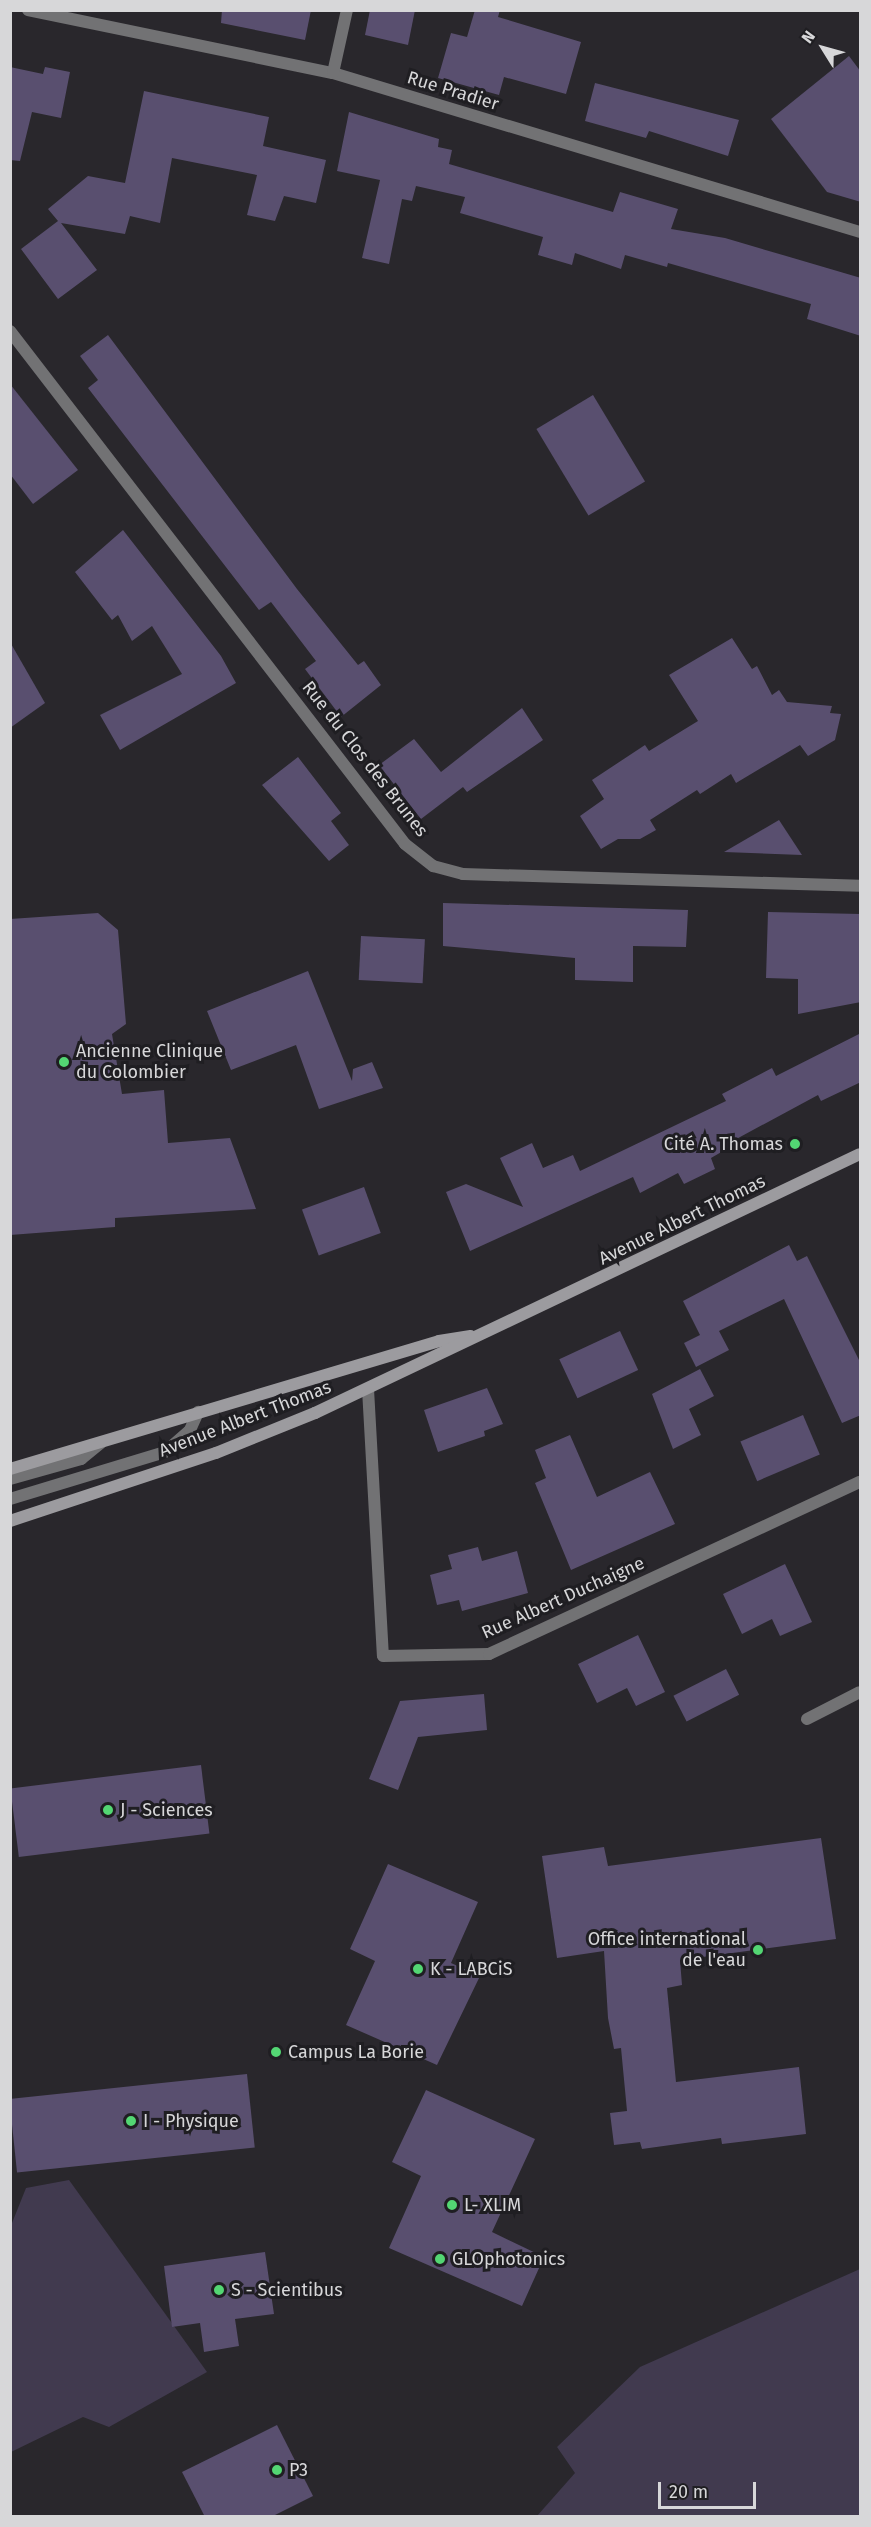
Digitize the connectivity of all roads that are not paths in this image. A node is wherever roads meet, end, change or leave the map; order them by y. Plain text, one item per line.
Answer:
1 (28, 10) edge
2 (347, 10) edge
3 (333, 73) junction
4 (861, 231) edge
5 (10, 331) edge
6 (861, 886) edge
7 (861, 1154) edge
8 (487, 1334) junction
9 (368, 1389) junction
10 (198, 1412) junction
11 (101, 1443) junction
12 (10, 1469) edge
13 (10, 1479) edge
14 (861, 1482) edge
15 (10, 1499) edge
16 (10, 1521) edge
17 (861, 1692) edge
18 (807, 1719) dead end

1 - 3 street, Rue Pradier
2 - 3 street
3 - 4 street, Rue Pradier
5 - 6 street, Rue du Clos des Brunes
7 - 8 street, Avenue Albert Thomas
8 - 9 street, Avenue Albert Thomas
8 - 10 street, Avenue Albert Thomas
9 - 14 street, Rue Albert Duchaigne
9 - 16 street, Avenue Albert Thomas
10 - 11 street, Avenue Albert Thomas
10 - 15 street
11 - 12 street, Avenue Albert Thomas
11 - 13 street
17 - 18 street

